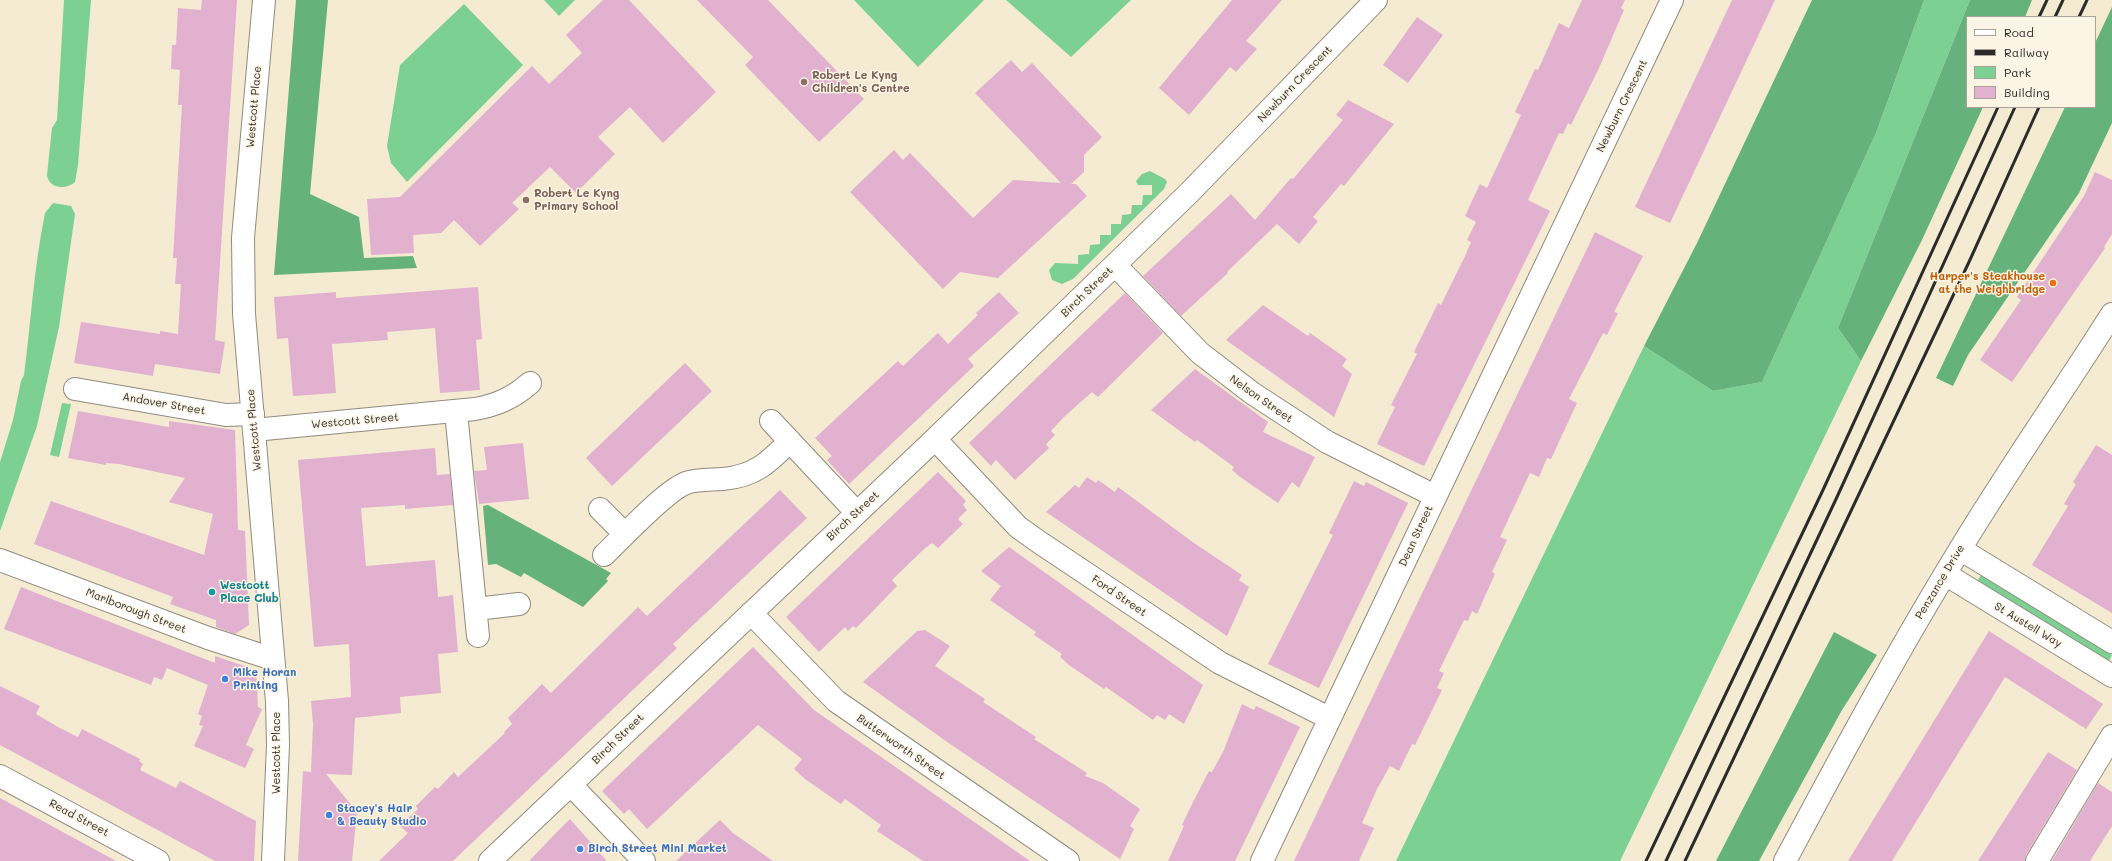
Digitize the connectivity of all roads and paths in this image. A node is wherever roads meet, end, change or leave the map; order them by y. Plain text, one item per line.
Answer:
1 (264, 0) edge
2 (1376, 0) edge
3 (1672, 0) edge
4 (1214, 169) joint
5 (1571, 212) joint
6 (1115, 265) junction
7 (2112, 314) edge
8 (530, 383) dead end
9 (75, 389) dead end
10 (456, 412) junction
11 (771, 421) dead end
12 (254, 422) junction
13 (935, 439) junction
14 (790, 441) junction
15 (1435, 496) junction
16 (600, 509) dead end
17 (857, 513) junction
18 (625, 534) junction
19 (1960, 549) junction
20 (604, 555) dead end
21 (0, 560) edge
22 (1945, 574) junction
23 (519, 604) dead end
24 (476, 609) junction
25 (751, 613) junction
26 (478, 636) dead end
27 (2112, 642) edge
28 (274, 659) junction
29 (2112, 676) edge
30 (1329, 718) junction
31 (2112, 736) edge
32 (0, 776) edge
33 (571, 784) junction
34 (158, 861) edge
35 (273, 861) edge
36 (490, 861) edge
37 (644, 861) edge
38 (1068, 861) edge
39 (1262, 861) edge
40 (1786, 861) edge
41 (2037, 861) edge

1 - 12 street, Westcott Place
2 - 4 street, Newburn Crescent
3 - 5 street, Newburn Crescent
4 - 6 street, Birch Street
5 - 15 street, Dean Street
6 - 13 street, Birch Street
6 - 15 street, Nelson Street
7 - 19 street, Penzance Drive
8 - 10 street, Westcott Street
9 - 12 street, Andover Street
10 - 12 street, Westcott Street
10 - 24 street
11 - 14 street
12 - 28 street, Westcott Place
13 - 17 street, Birch Street
13 - 30 street, Ford Street
14 - 17 street
14 - 18 street
15 - 30 street, Dean Street
16 - 18 street
17 - 25 street, Birch Street
18 - 20 street
19 - 22 street, Penzance Drive
19 - 27 street
21 - 28 street, Marlborough Street
22 - 29 street, St Austell Way
22 - 40 street, Penzance Drive
23 - 24 street
24 - 26 street
25 - 33 street, Birch Street
25 - 38 street, Butterworth Street
28 - 35 street, Westcott Place
30 - 39 street, Dean Street
31 - 41 street
32 - 34 street, Read Street
33 - 36 street, Birch Street
33 - 37 street

